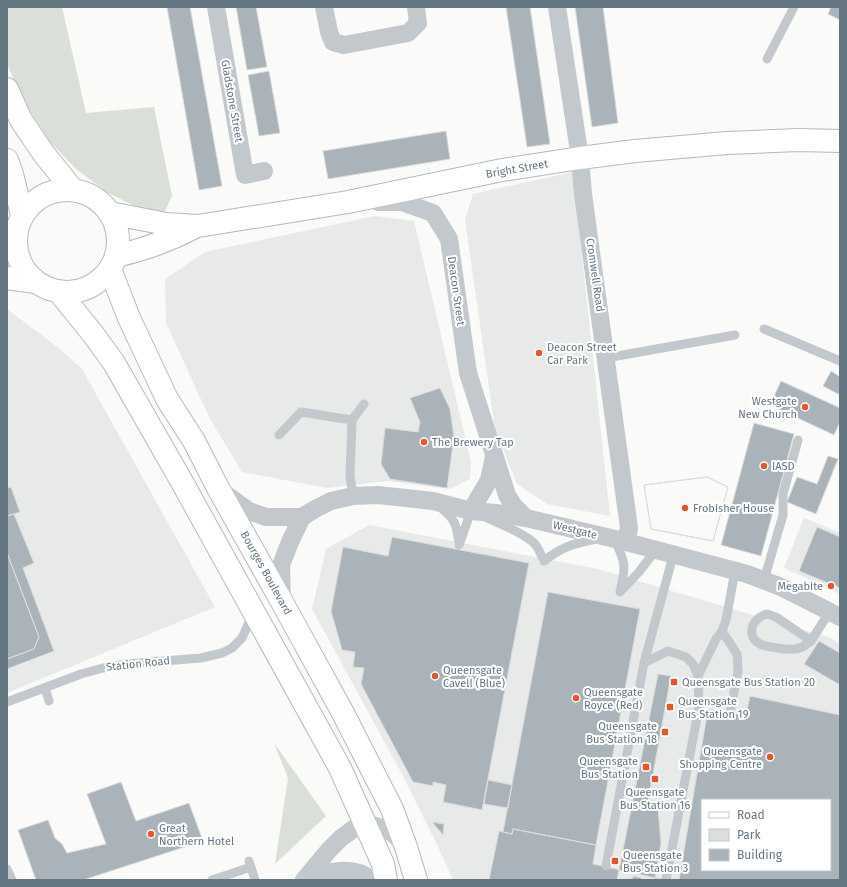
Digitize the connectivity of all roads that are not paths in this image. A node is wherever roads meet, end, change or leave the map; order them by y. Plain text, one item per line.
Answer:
1 (216, 7) edge
2 (324, 7) edge
3 (416, 7) edge
4 (557, 7) edge
5 (794, 7) edge
6 (767, 59) dead end
7 (7, 89) edge
8 (840, 141) edge
9 (580, 158) junction
10 (7, 160) edge
11 (264, 172) dead end
12 (73, 190) junction
13 (348, 202) junction
14 (110, 213) junction
15 (22, 215) junction
16 (198, 226) junction
17 (11, 246) edge
18 (113, 262) junction
19 (7, 278) edge
20 (35, 282) junction
21 (59, 292) junction
22 (764, 329) dead end
23 (735, 335) dead end
24 (606, 358) junction
25 (840, 361) edge
26 (364, 404) dead end
27 (352, 420) junction
28 (279, 435) dead end
29 (798, 440) dead end
30 (494, 456) junction
31 (218, 488) junction
32 (353, 496) junction
33 (433, 501) junction
34 (471, 511) junction
35 (302, 517) junction
36 (526, 518) junction
37 (615, 540) junction
38 (656, 551) junction
39 (674, 556) junction
40 (735, 571) junction
41 (764, 580) junction
42 (282, 602) junction
43 (253, 613) junction
44 (835, 614) edge
45 (722, 631) junction
46 (811, 642) junction
47 (644, 663) junction
48 (698, 676) junction
49 (44, 688) junction
50 (50, 701) dead end
51 (7, 702) edge
52 (730, 713) dead end
53 (363, 822) junction
54 (406, 847) junction
55 (606, 866) dead end
56 (7, 869) edge
57 (323, 877) edge
58 (12, 880) edge
59 (212, 880) edge
60 (255, 880) edge
61 (304, 880) edge
62 (309, 880) edge
63 (371, 880) edge
64 (386, 880) edge
65 (416, 880) edge
66 (666, 880) edge

1 - 11 street, Gladstone Street
2 - 3 street
4 - 9 street, Cromwell Road
5 - 6 lane
7 - 12 main road
8 - 9 main road, Bright Street
9 - 13 main road, Bright Street
9 - 24 street, Cromwell Road
10 - 15 main road
12 - 14 main road
12 - 15 main road
13 - 16 main road, Bright Street
13 - 30 street, Deacon Street
14 - 16 main road, Bright Street
14 - 18 main road
15 - 17 main road
16 - 18 main road, Bright Street
17 - 20 main road
18 - 21 main road
18 - 31 main road, Bourges Boulevard
19 - 20 main road
20 - 21 main road
21 - 43 main road
22 - 25 lane
23 - 24 lane
24 - 37 street, Cromwell Road
26 - 27 lane
27 - 28 lane
27 - 32 lane
29 - 41 lane
30 - 34 street, Deacon Street
30 - 36 street, Deacon Street
31 - 35 street
31 - 42 main road, Bourges Boulevard
32 - 33 street, Westgate
32 - 35 street, Westgate
33 - 34 street, Westgate
33 - 34 lane
34 - 36 street, Westgate
34 - 37 lane
35 - 42 street
36 - 37 street, Westgate
37 - 38 street, Westgate
37 - 38 lane
38 - 39 street, Westgate
39 - 40 street, Westgate
39 - 47 lane
40 - 41 street, Westgate
40 - 45 lane
41 - 44 street, Westgate
42 - 54 main road, Bourges Boulevard
43 - 49 lane, Station Road
43 - 53 main road
44 - 46 lane
45 - 48 lane
45 - 52 lane
46 - 46 lane
47 - 48 lane
47 - 55 lane
48 - 66 lane
49 - 50 lane
49 - 51 lane, Station Road
53 - 54 street
53 - 61 street
53 - 64 main road
54 - 65 main road, Bourges Boulevard
56 - 58 lane
57 - 62 street
57 - 63 street
59 - 60 lane

